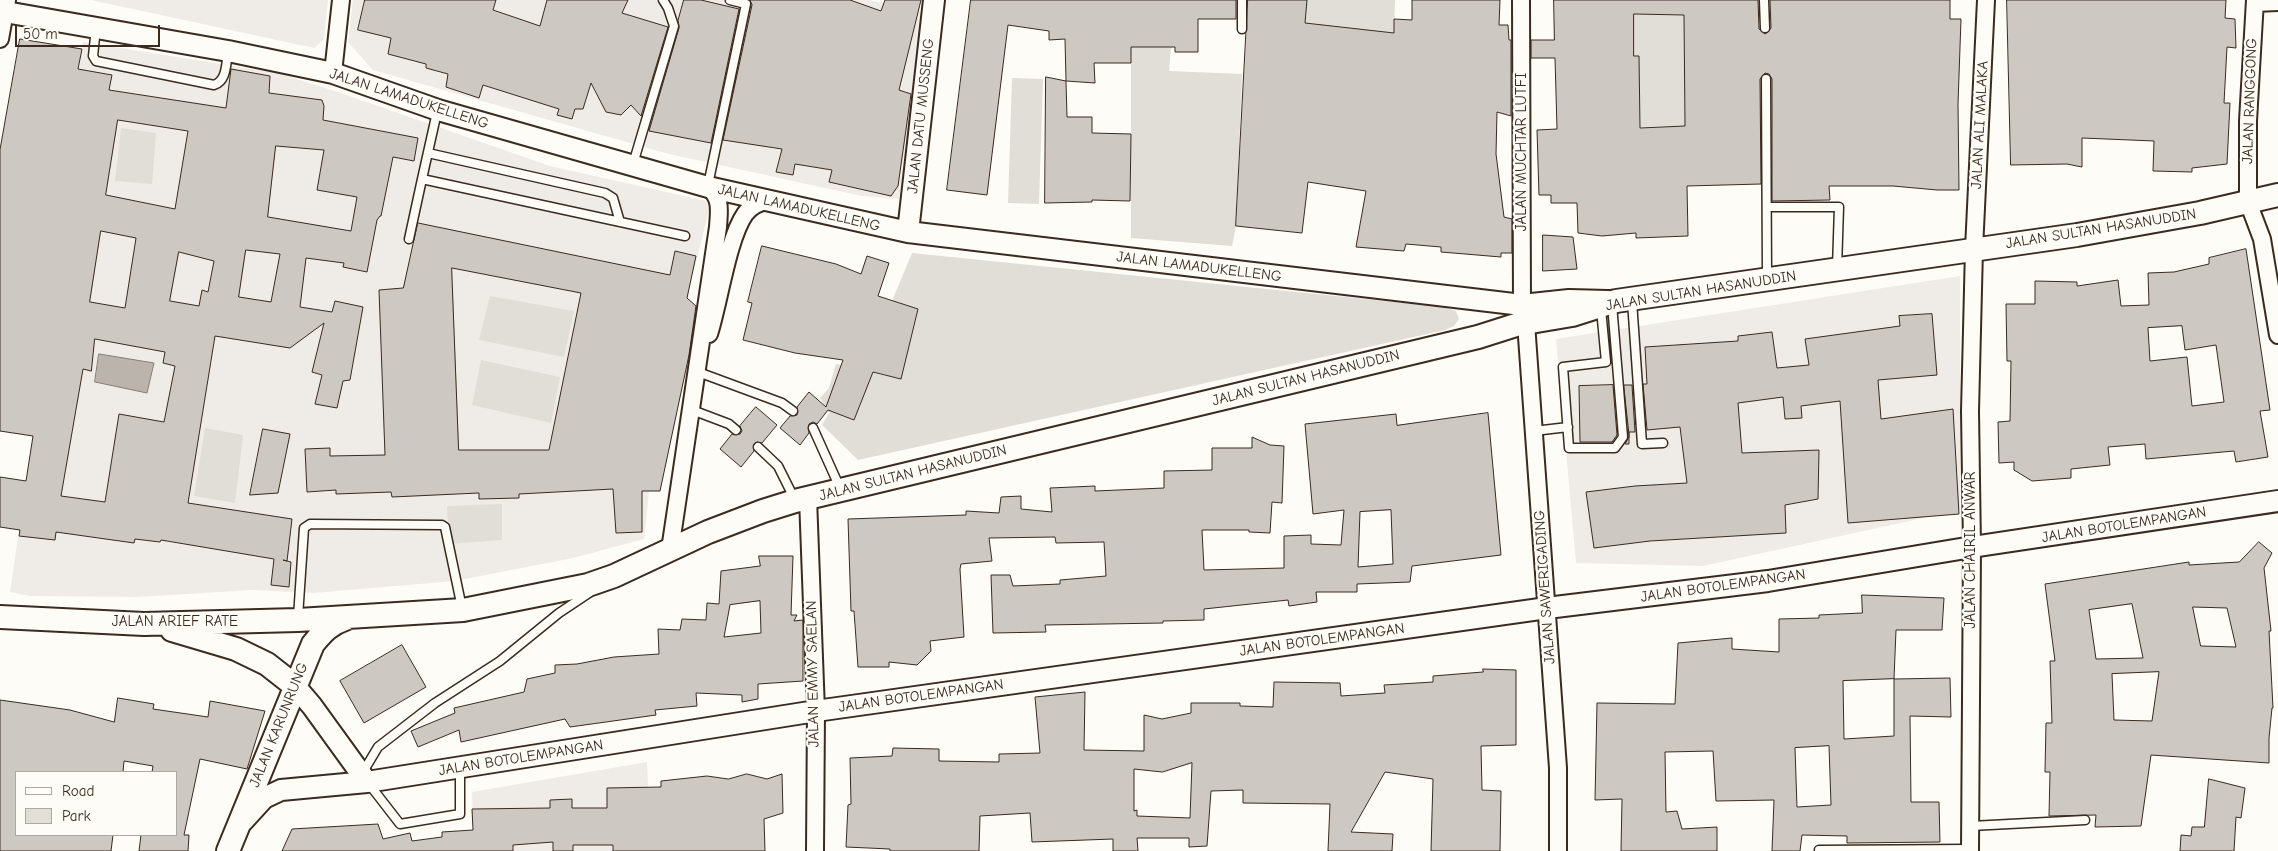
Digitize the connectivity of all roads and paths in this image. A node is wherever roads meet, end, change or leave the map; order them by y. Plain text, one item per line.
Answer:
1 (341, 0) edge
2 (662, 0) edge
3 (730, 0) edge
4 (934, 0) edge
5 (1242, 0) edge
6 (1521, 0) edge
7 (1764, 0) edge
8 (1986, 0) edge
9 (2255, 1) edge
10 (2278, 2) edge
11 (4, 8) edge
12 (96, 28) junction
13 (1765, 28) dead end
14 (1242, 29) dead end
15 (0, 39) edge
16 (228, 51) junction
17 (333, 73) junction
18 (1766, 79) dead end
19 (438, 110) junction
20 (428, 153) junction
21 (632, 166) junction
22 (422, 179) junction
23 (708, 187) junction
24 (2278, 195) edge
25 (768, 200) junction
26 (2248, 202) junction
27 (1767, 208) junction
28 (620, 222) junction
29 (908, 232) junction
30 (685, 236) dead end
31 (408, 238) dead end
32 (1974, 249) junction
33 (1837, 270) junction
34 (1767, 280) junction
35 (1615, 302) junction
36 (1524, 314) junction
37 (2278, 335) edge
38 (698, 372) junction
39 (692, 410) junction
40 (793, 411) dead end
41 (1568, 427) junction
42 (813, 428) dead end
43 (736, 430) dead end
44 (1534, 430) junction
45 (1663, 443) dead end
46 (758, 447) dead end
47 (841, 490) junction
48 (801, 499) junction
49 (2278, 501) edge
50 (1972, 547) junction
51 (670, 550) junction
52 (614, 576) junction
53 (1547, 608) junction
54 (463, 610) junction
55 (0, 617) edge
56 (351, 617) junction
57 (298, 620) junction
58 (144, 624) junction
59 (295, 686) junction
60 (816, 711) junction
61 (460, 768) junction
62 (364, 779) junction
63 (2085, 820) dead end
64 (1971, 826) junction
65 (229, 848) edge
66 (1820, 850) edge
67 (1970, 850) edge
68 (815, 851) edge
69 (1558, 851) edge

1 - 17 street
2 - 21 lane
3 - 23 lane
4 - 29 street, JALAN DATU MUSSENG
5 - 14 lane
6 - 36 street, JALAN MUCHTAR LUTFI
7 - 13 lane
8 - 32 street, JALAN ALI MALAKA
9 - 10 street
9 - 26 street, JALAN RANGGONG
11 - 12 street, JALAN LAMADUKELLENG
11 - 15 street
12 - 16 street, JALAN LAMADUKELLENG
12 - 16 lane
16 - 17 street, JALAN LAMADUKELLENG
17 - 19 street, JALAN LAMADUKELLENG
18 - 27 lane
19 - 20 lane
19 - 21 street, JALAN LAMADUKELLENG
20 - 22 lane
20 - 28 lane
21 - 23 street, JALAN LAMADUKELLENG
22 - 28 lane
22 - 31 lane
23 - 25 street, JALAN LAMADUKELLENG
23 - 38 street
24 - 26 main road, JALAN SULTAN HASANUDDIN
25 - 29 street, JALAN LAMADUKELLENG
25 - 38 street
26 - 32 main road, JALAN SULTAN HASANUDDIN
26 - 37 street
27 - 33 lane
27 - 34 lane
28 - 30 lane
29 - 36 street, JALAN LAMADUKELLENG
32 - 33 main road, JALAN SULTAN HASANUDDIN
32 - 50 street, JALAN CHAIRIL ANWAR
33 - 34 main road, JALAN SULTAN HASANUDDIN
34 - 35 main road, JALAN SULTAN HASANUDDIN
35 - 36 main road, JALAN SULTAN HASANUDDIN
35 - 41 lane
35 - 41 lane
35 - 45 lane
36 - 44 street, JALAN SAWERIGADING
36 - 47 main road, JALAN SULTAN HASANUDDIN
38 - 39 street
38 - 40 lane
39 - 43 lane
39 - 51 street
41 - 44 lane
42 - 47 lane
44 - 53 street, JALAN SAWERIGADING
46 - 48 lane
47 - 48 main road, JALAN SULTAN HASANUDDIN
48 - 51 main road, JALAN SULTAN HASANUDDIN
48 - 60 street, JALAN EMMY SAELAN
49 - 50 street, JALAN BOTOLEMPANGAN
50 - 53 street, JALAN BOTOLEMPANGAN
50 - 64 street, JALAN CHAIRIL ANWAR
51 - 52 main road, JALAN SULTAN HASANUDDIN
52 - 54 main road, JALAN SULTAN HASANUDDIN
52 - 62 lane
53 - 60 street, JALAN BOTOLEMPANGAN
53 - 69 street, JALAN SAWERIGADING
54 - 56 main road, JALAN SULTAN HASANUDDIN
54 - 57 lane
55 - 58 main road, JALAN ARIEF RATE
56 - 57 main road, JALAN ARIEF RATE
56 - 59 main road, JALAN KARUNRUNG
57 - 58 main road, JALAN ARIEF RATE
58 - 59 main road
59 - 62 street
59 - 65 main road, JALAN KARUNRUNG
60 - 61 street, JALAN BOTOLEMPANGAN
60 - 68 street, JALAN EMMY SAELAN
61 - 62 street, JALAN BOTOLEMPANGAN
61 - 62 lane
62 - 65 street, JALAN BOTOLEMPANGAN
63 - 64 lane
64 - 67 street, JALAN CHAIRIL ANWAR
66 - 67 lane

